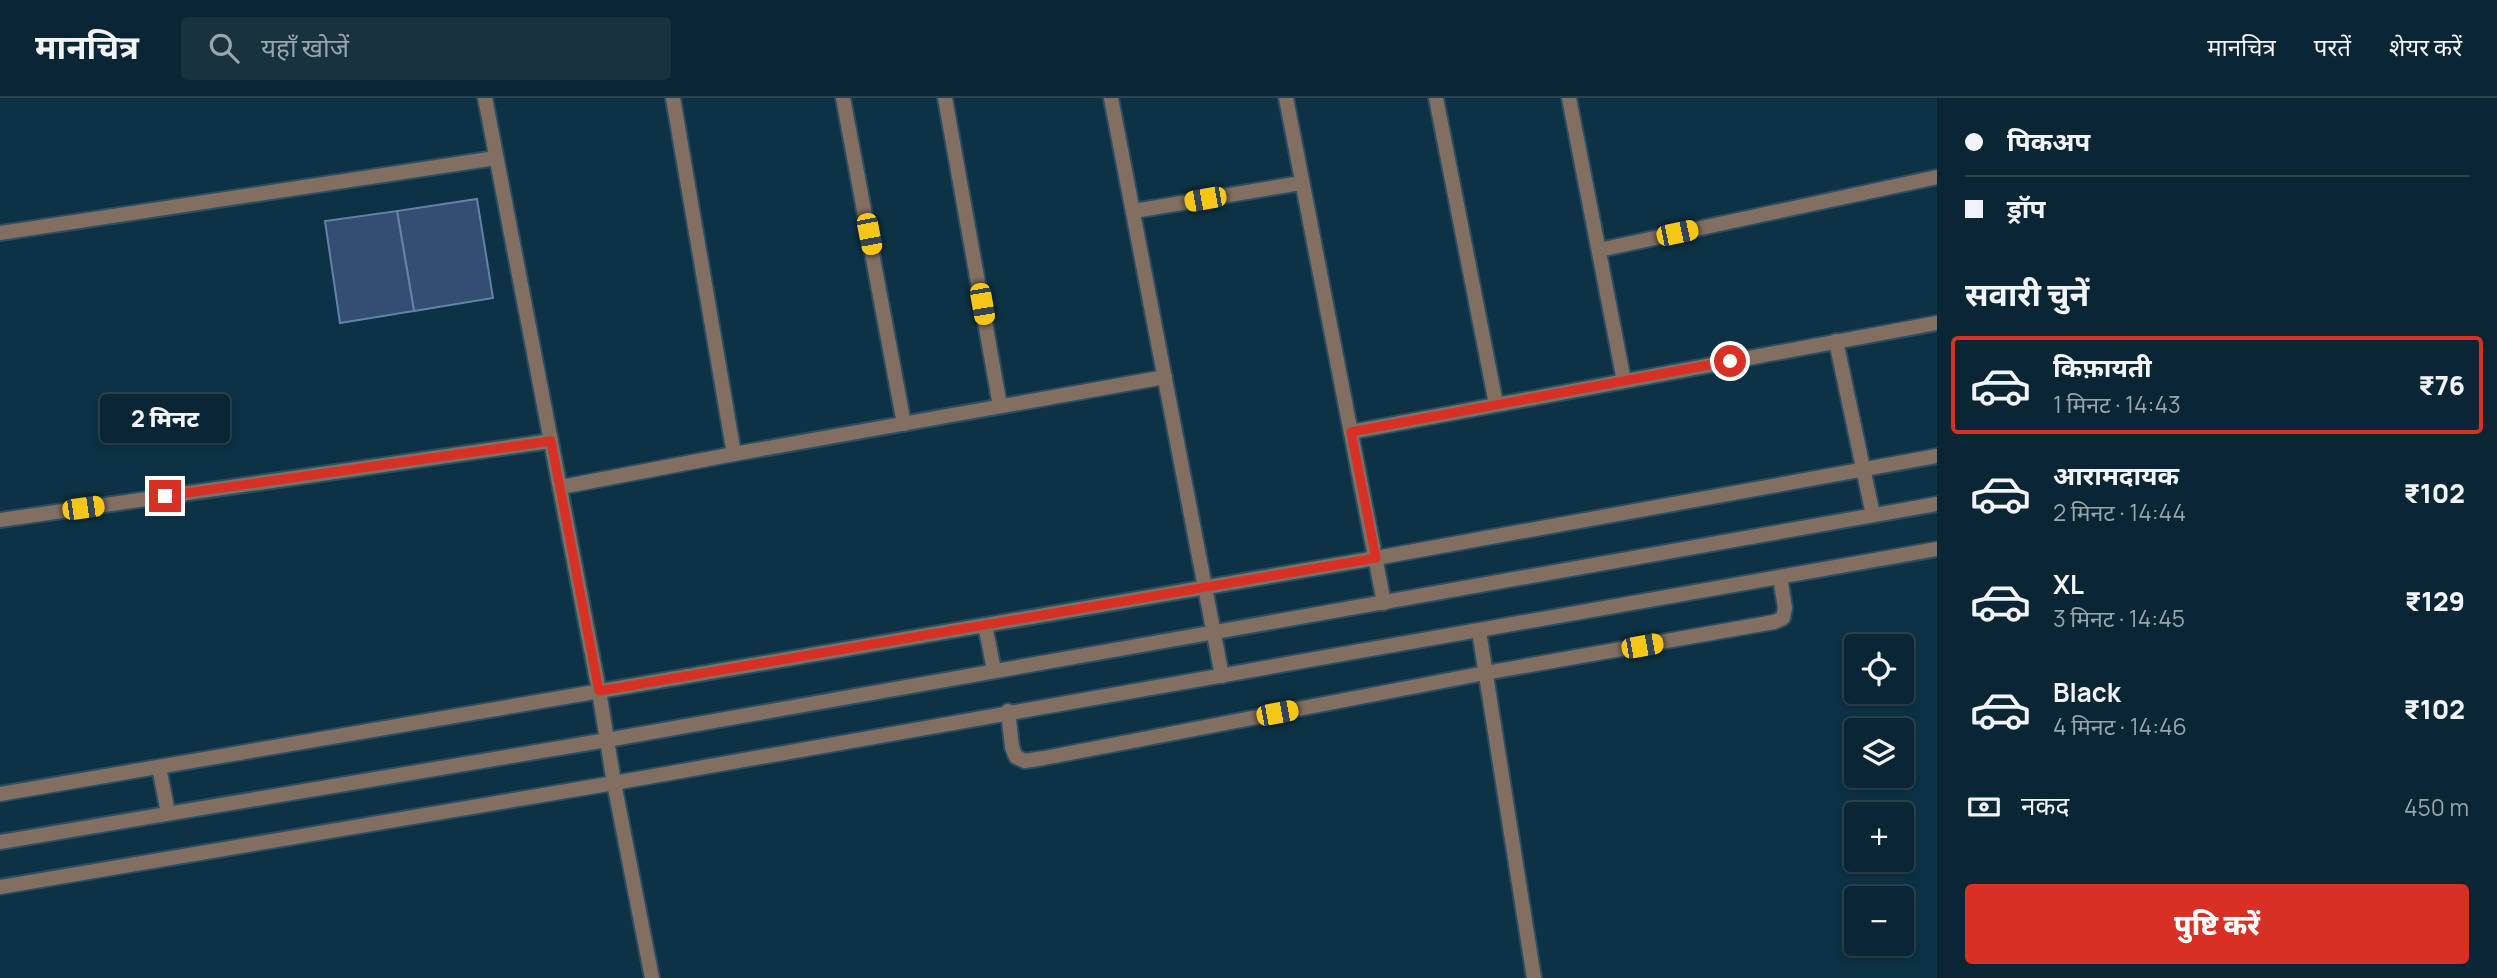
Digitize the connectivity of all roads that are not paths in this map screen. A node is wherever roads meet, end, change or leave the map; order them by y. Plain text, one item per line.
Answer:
1 (485, 98) edge
2 (673, 98) edge
3 (844, 98) edge
4 (945, 98) edge
5 (1111, 98) edge
6 (1286, 98) edge
7 (1436, 98) edge
8 (1569, 98) edge
9 (496, 158) junction
10 (1937, 177) edge
11 (1301, 183) junction
12 (1133, 211) junction
13 (0, 233) edge
14 (1599, 250) junction
15 (1937, 323) edge
16 (1836, 341) junction
17 (1165, 377) junction
18 (1625, 381) junction
19 (1496, 404) junction
20 (1000, 406) junction
21 (905, 424) junction
22 (1351, 432) junction
23 (551, 441) junction
24 (734, 454) junction
25 (1937, 456) edge
26 (1863, 468) junction
27 (561, 487) junction
28 (1937, 504) edge
29 (1873, 515) junction
30 (0, 520) edge
31 (1937, 549) edge
32 (1376, 558) junction
33 (1780, 577) junction
34 (1205, 586) junction
35 (1384, 603) junction
36 (985, 625) junction
37 (1479, 631) junction
38 (1214, 633) junction
39 (994, 670) junction
40 (1485, 673) junction
41 (1222, 676) junction
42 (599, 691) junction
43 (1008, 711) junction
44 (607, 740) junction
45 (159, 767) junction
46 (614, 783) junction
47 (0, 794) edge
48 (168, 813) junction
49 (0, 842) edge
50 (0, 887) edge
51 (652, 978) edge
52 (1534, 978) edge

1 - 9 street
2 - 24 street
3 - 21 street
4 - 20 street
5 - 12 street
6 - 11 street
7 - 19 street
8 - 14 street
9 - 13 street
9 - 23 street
10 - 14 street
11 - 12 street
11 - 22 street
12 - 17 street
14 - 18 street
15 - 16 street
16 - 18 street
16 - 26 street
17 - 20 street
17 - 34 street
18 - 19 street
19 - 22 street
20 - 21 street
21 - 24 street
22 - 32 street
23 - 27 street
23 - 30 street
24 - 27 street
25 - 26 street
26 - 29 street
26 - 32 street
27 - 42 street
28 - 29 street
29 - 35 street
31 - 33 street
32 - 34 street
32 - 35 street
33 - 37 street
33 - 40 street
34 - 36 street
34 - 38 street
35 - 38 street
36 - 39 street
36 - 42 street
37 - 40 street
37 - 41 street
38 - 39 street
38 - 41 street
39 - 44 street
40 - 43 street
40 - 52 street
41 - 43 street
42 - 44 street
42 - 45 street
43 - 46 street
44 - 46 street
44 - 48 street
45 - 47 street
45 - 48 street
46 - 50 street
46 - 51 street
48 - 49 street

